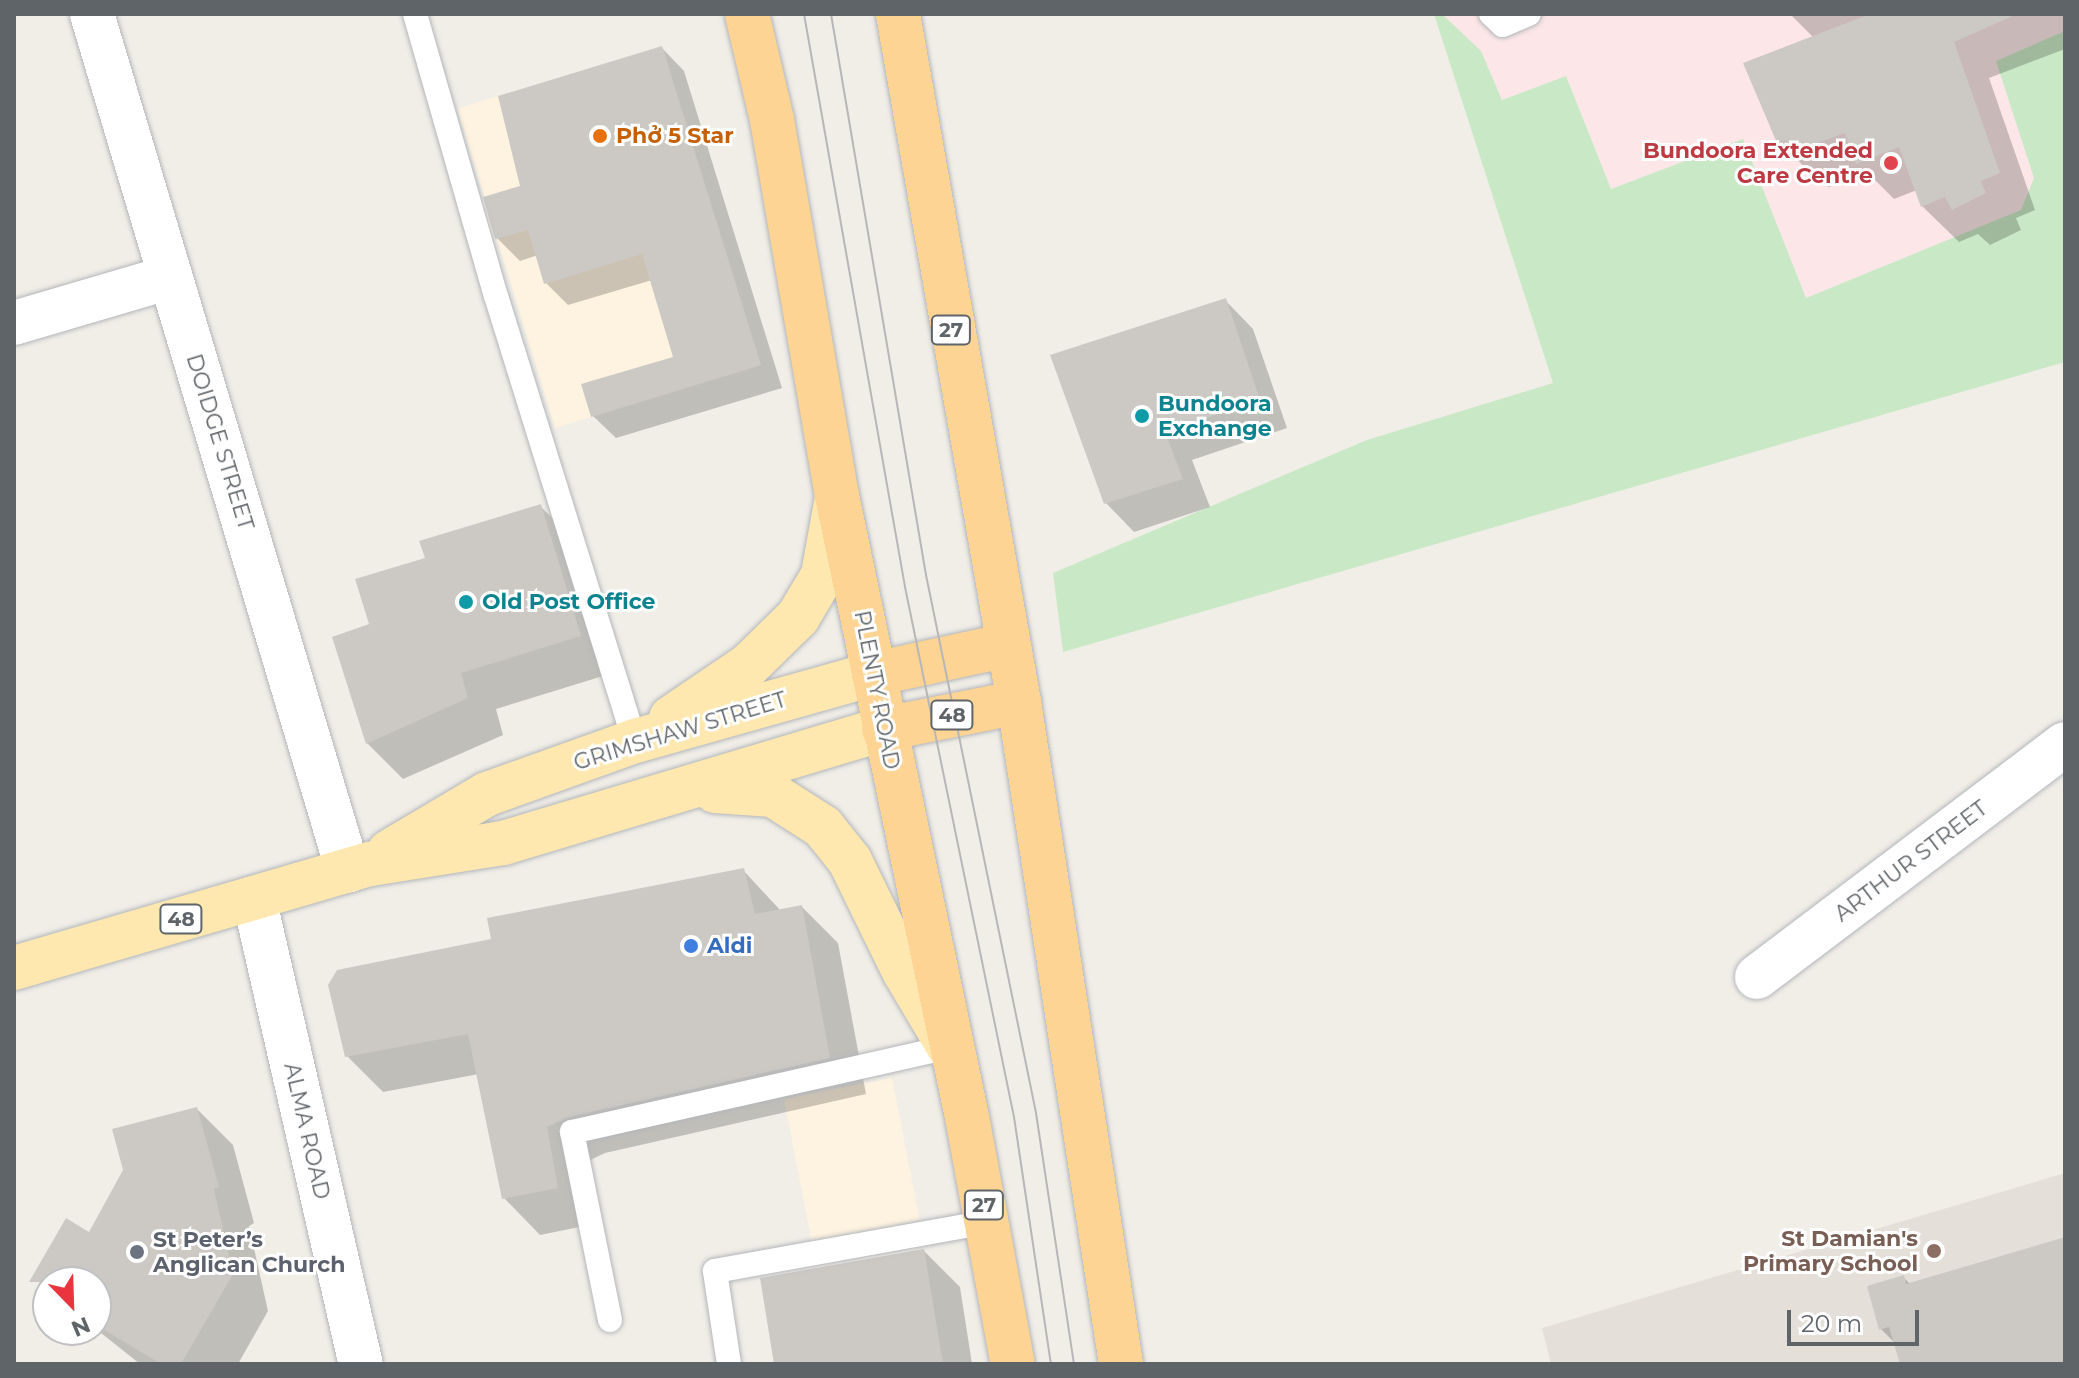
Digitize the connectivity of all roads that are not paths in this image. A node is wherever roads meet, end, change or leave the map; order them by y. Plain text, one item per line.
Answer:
1 (92, 14) edge
2 (415, 14) edge
3 (747, 14) edge
4 (898, 14) edge
5 (1491, 14) edge
6 (1529, 14) edge
7 (170, 277) junction
8 (14, 323) edge
9 (837, 496) junction
10 (1008, 645) junction
11 (874, 674) junction
12 (1019, 702) junction
13 (884, 729) junction
14 (635, 741) junction
15 (2065, 744) edge
16 (689, 789) junction
17 (359, 867) junction
18 (254, 898) junction
19 (14, 968) edge
20 (1757, 977) dead end
21 (949, 1047) junction
22 (987, 1222) junction
23 (610, 1320) dead end
24 (361, 1364) edge
25 (729, 1364) edge
26 (1013, 1364) edge
27 (1121, 1364) edge

1 - 7 street, DOIDGE STREET
2 - 14 lane
3 - 9 highway, PLENTY ROAD / 27
4 - 10 highway, 27
5 - 6 lane
7 - 8 street
7 - 17 street, DOIDGE STREET
9 - 11 highway, PLENTY ROAD / 27
9 - 14 main road
10 - 11 highway, GRIMSHAW STREET / 48
10 - 12 highway, 27
11 - 13 highway, PLENTY ROAD / 27
11 - 14 main road, GRIMSHAW STREET / 48
12 - 13 highway, GRIMSHAW STREET / 48
12 - 27 highway, 27
13 - 16 main road, GRIMSHAW STREET / 48
13 - 21 highway, PLENTY ROAD / 27
14 - 17 main road, GRIMSHAW STREET / 48
15 - 20 street, ARTHUR STREET
16 - 17 main road, GRIMSHAW STREET / 48
16 - 21 main road
17 - 18 main road, GRIMSHAW STREET / 48
18 - 19 main road, GRIMSHAW STREET / 48
18 - 24 street, ALMA ROAD
21 - 22 highway, PLENTY ROAD / 27
21 - 23 lane
22 - 25 lane
22 - 26 highway, PLENTY ROAD / 27

